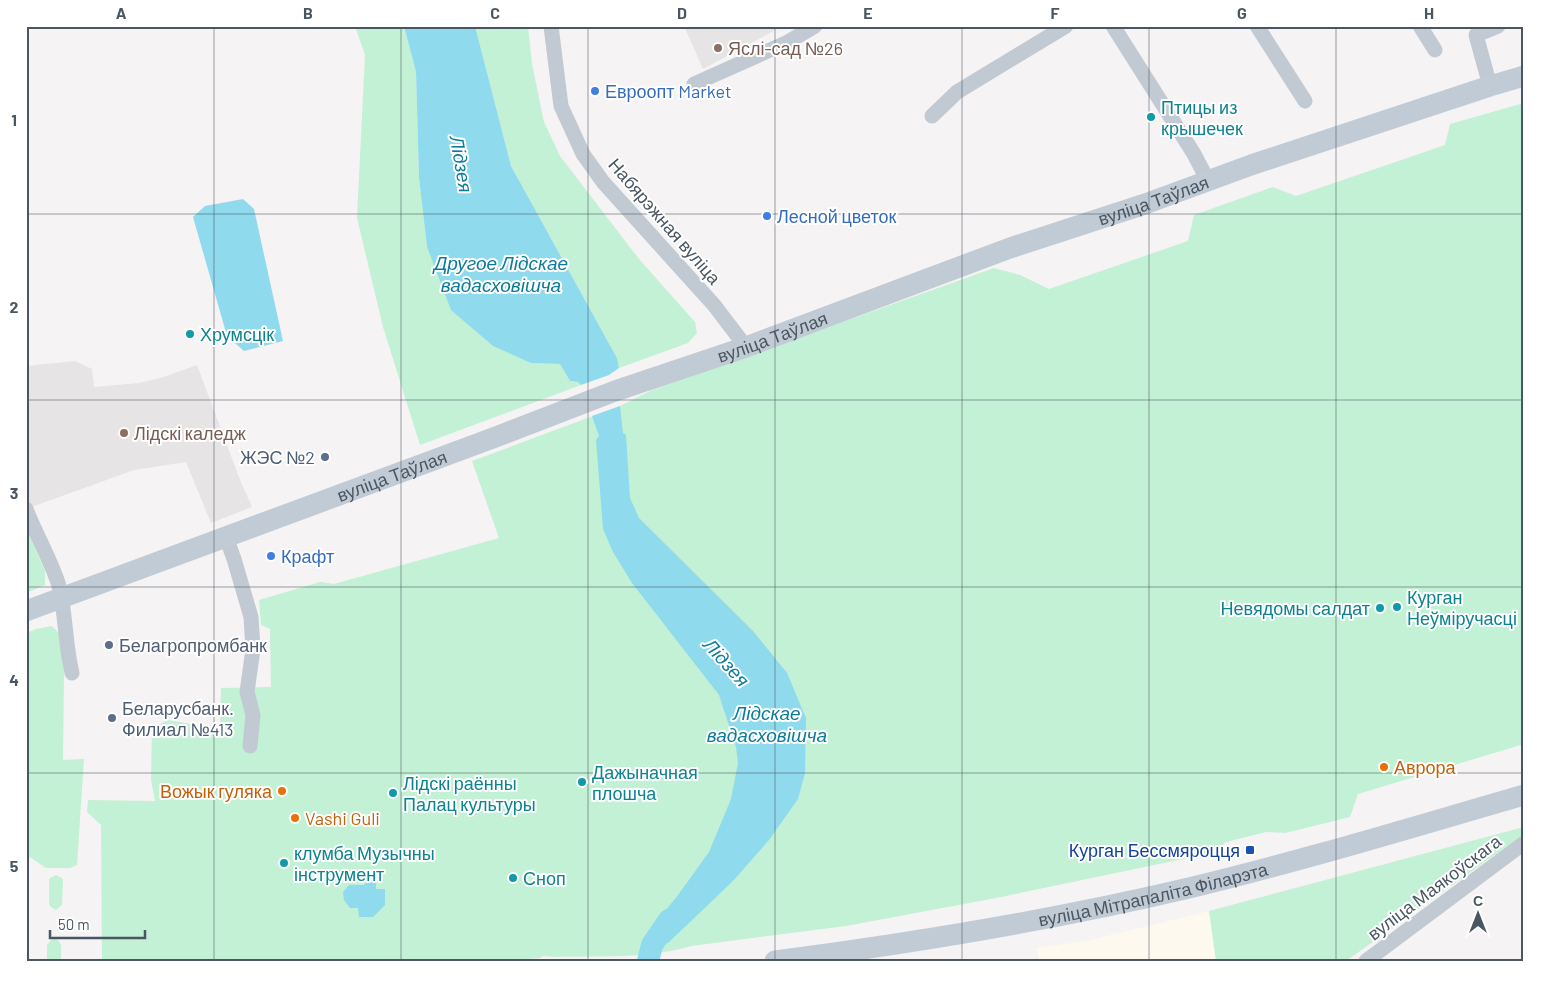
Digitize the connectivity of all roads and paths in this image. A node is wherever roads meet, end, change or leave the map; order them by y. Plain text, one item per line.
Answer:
1 (551, 26) edge
2 (815, 26) edge
3 (1066, 26) edge
4 (1113, 26) edge
5 (1257, 26) edge
6 (1420, 26) edge
7 (1498, 26) edge
8 (1435, 50) dead end
9 (1524, 76) edge
10 (694, 84) dead end
11 (1490, 86) junction
12 (1305, 101) dead end
13 (932, 116) dead end
14 (1208, 182) junction
15 (746, 347) junction
16 (26, 509) edge
17 (226, 537) junction
18 (61, 598) junction
19 (26, 611) edge
20 (72, 674) dead end
21 (250, 746) dead end
22 (1524, 794) edge
23 (1524, 843) edge
24 (775, 961) edge
25 (1366, 961) edge

1 - 15 street, Набярэжная вуліца
2 - 10 street
3 - 13 street
4 - 14 street
5 - 12 street
6 - 8 street
7 - 11 street
9 - 11 main road, вуліца Таўлая
11 - 14 main road, вуліца Таўлая
14 - 15 main road, вуліца Таўлая
15 - 17 main road, вуліца Таўлая
16 - 18 street
17 - 18 main road, вуліца Таўлая
17 - 21 street
18 - 19 main road, вуліца Таўлая
18 - 20 street
22 - 24 main road, вуліца Мітрапаліта Філарэта
23 - 25 street, вуліца Маякоўскага

